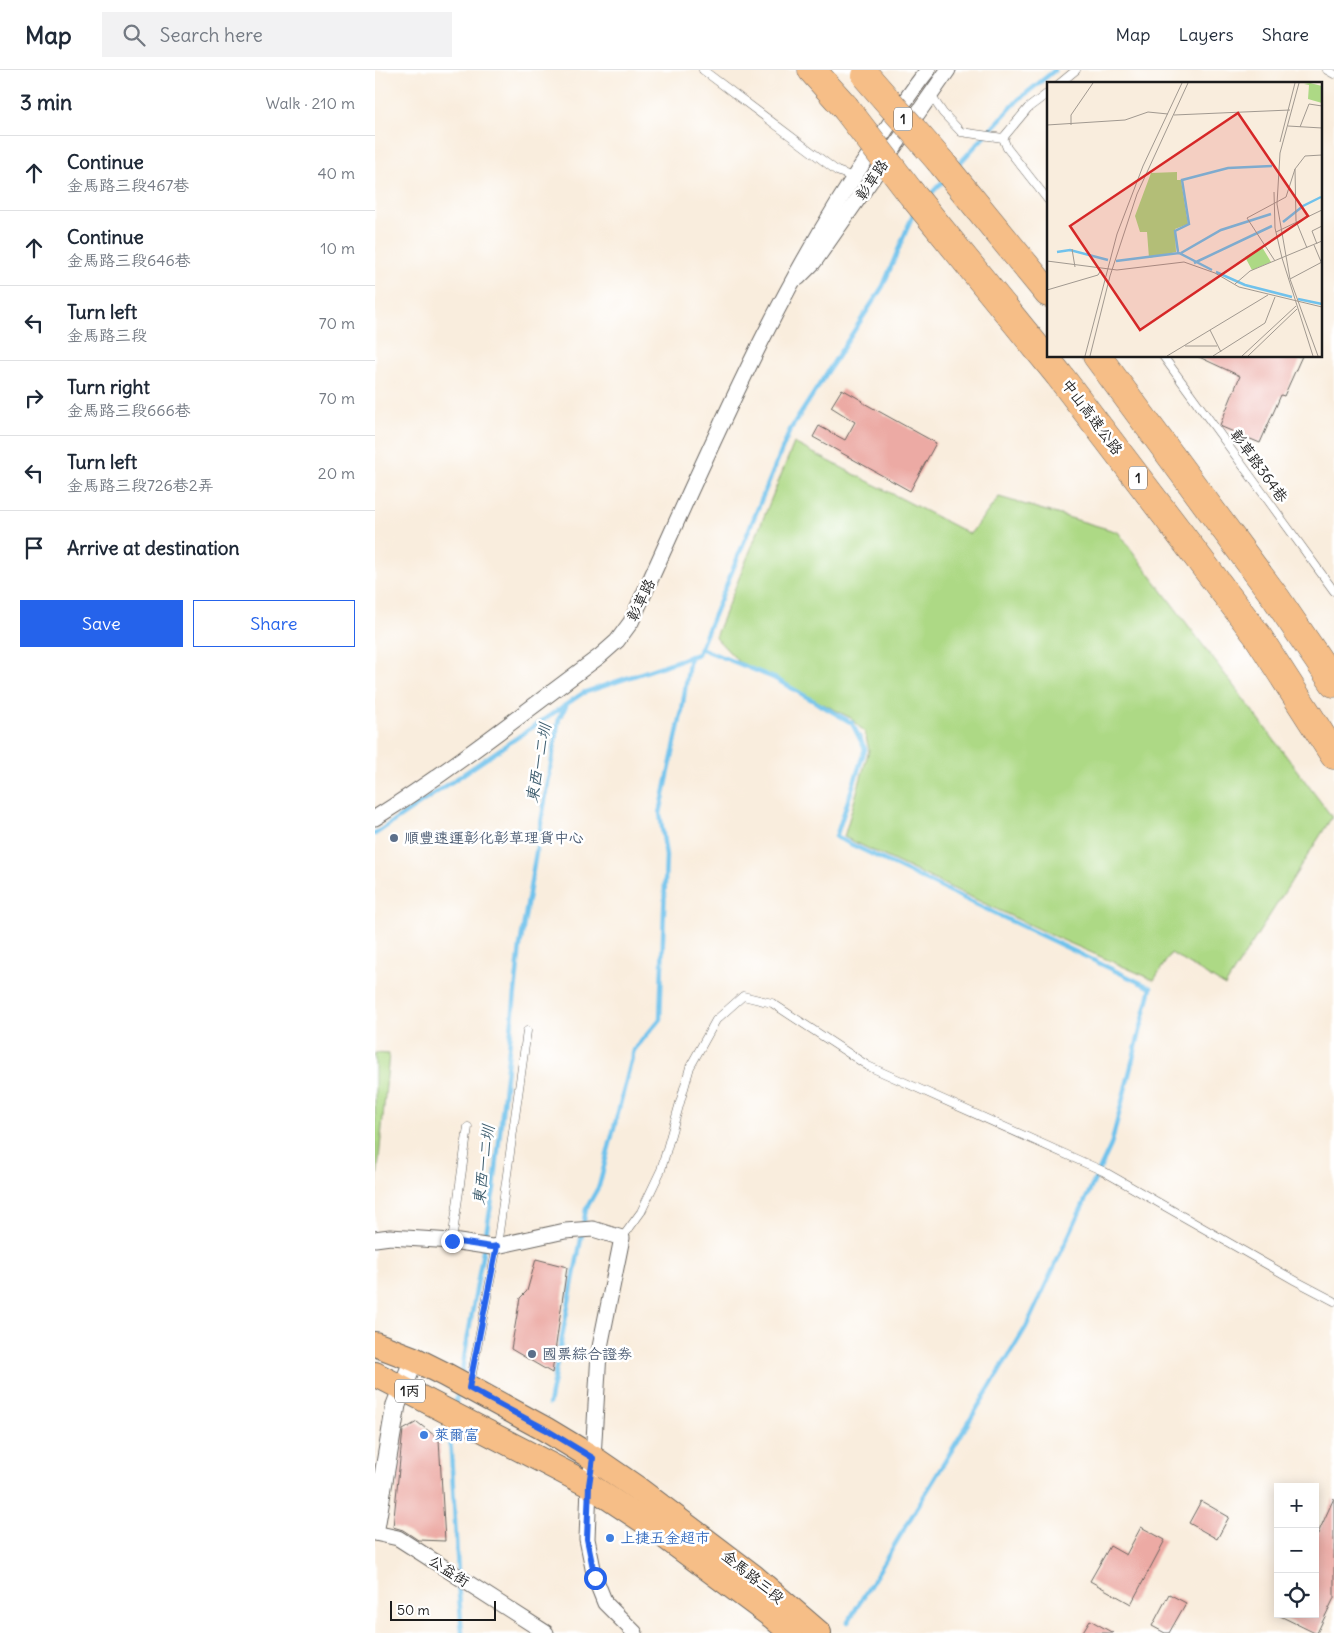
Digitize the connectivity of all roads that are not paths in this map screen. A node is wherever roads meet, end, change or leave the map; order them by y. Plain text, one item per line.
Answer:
1 (703, 70) edge
2 (812, 70) edge
3 (948, 70) edge
4 (1076, 70) edge
5 (1327, 70) edge
6 (863, 73) edge
7 (919, 74) edge
8 (1334, 74) edge
9 (1061, 82) edge
10 (930, 94) junction
11 (1047, 94) edge
12 (1000, 137) junction
13 (853, 177) junction
14 (1047, 199) edge
15 (790, 286) junction
16 (1047, 292) edge
17 (1098, 358) edge
18 (1164, 358) edge
19 (1334, 591) edge
20 (1334, 683) edge
21 (1334, 755) edge
22 (375, 818) edge
23 (527, 1031) dead end
24 (468, 1127) dead end
25 (622, 1238) junction
26 (375, 1239) edge
27 (452, 1241) junction
28 (494, 1247) junction
29 (1334, 1301) edge
30 (375, 1344) edge
31 (413, 1358) junction
32 (375, 1374) edge
33 (402, 1387) junction
34 (469, 1388) junction
35 (593, 1458) junction
36 (589, 1485) junction
37 (375, 1528) edge
38 (375, 1533) edge
39 (536, 1630) edge
40 (635, 1633) edge
41 (791, 1633) edge
42 (819, 1633) edge

1 - 13 lane
2 - 21 highway, 中山高速公路 / 1, bridge
3 - 10 street, 彰草路
4 - 9 lane
5 - 8 lane
6 - 16 highway, 1, bridge
7 - 13 street, 彰草路
10 - 12 lane
10 - 15 street, 彰草路
11 - 12 lane
12 - 14 lane
13 - 15 street, 彰草路
15 - 22 street, 彰草路
17 - 20 highway
18 - 19 lane, 彰草路364巷
23 - 28 lane
24 - 27 lane
25 - 28 street
25 - 29 lane
25 - 35 street
26 - 27 street
27 - 28 street
28 - 34 lane
30 - 31 main road, 金馬路三段 / 1丙
31 - 33 street
31 - 34 main road, 金馬路三段 / 1丙
32 - 33 main road, 金馬路三段 / 1丙
33 - 36 main road, 金馬路三段 / 1丙
33 - 37 street
34 - 35 main road, 金馬路三段 / 1丙
35 - 36 street
35 - 42 main road, 金馬路三段 / 1丙
36 - 40 street
36 - 41 main road, 金馬路三段 / 1丙
38 - 39 street, 公益街

